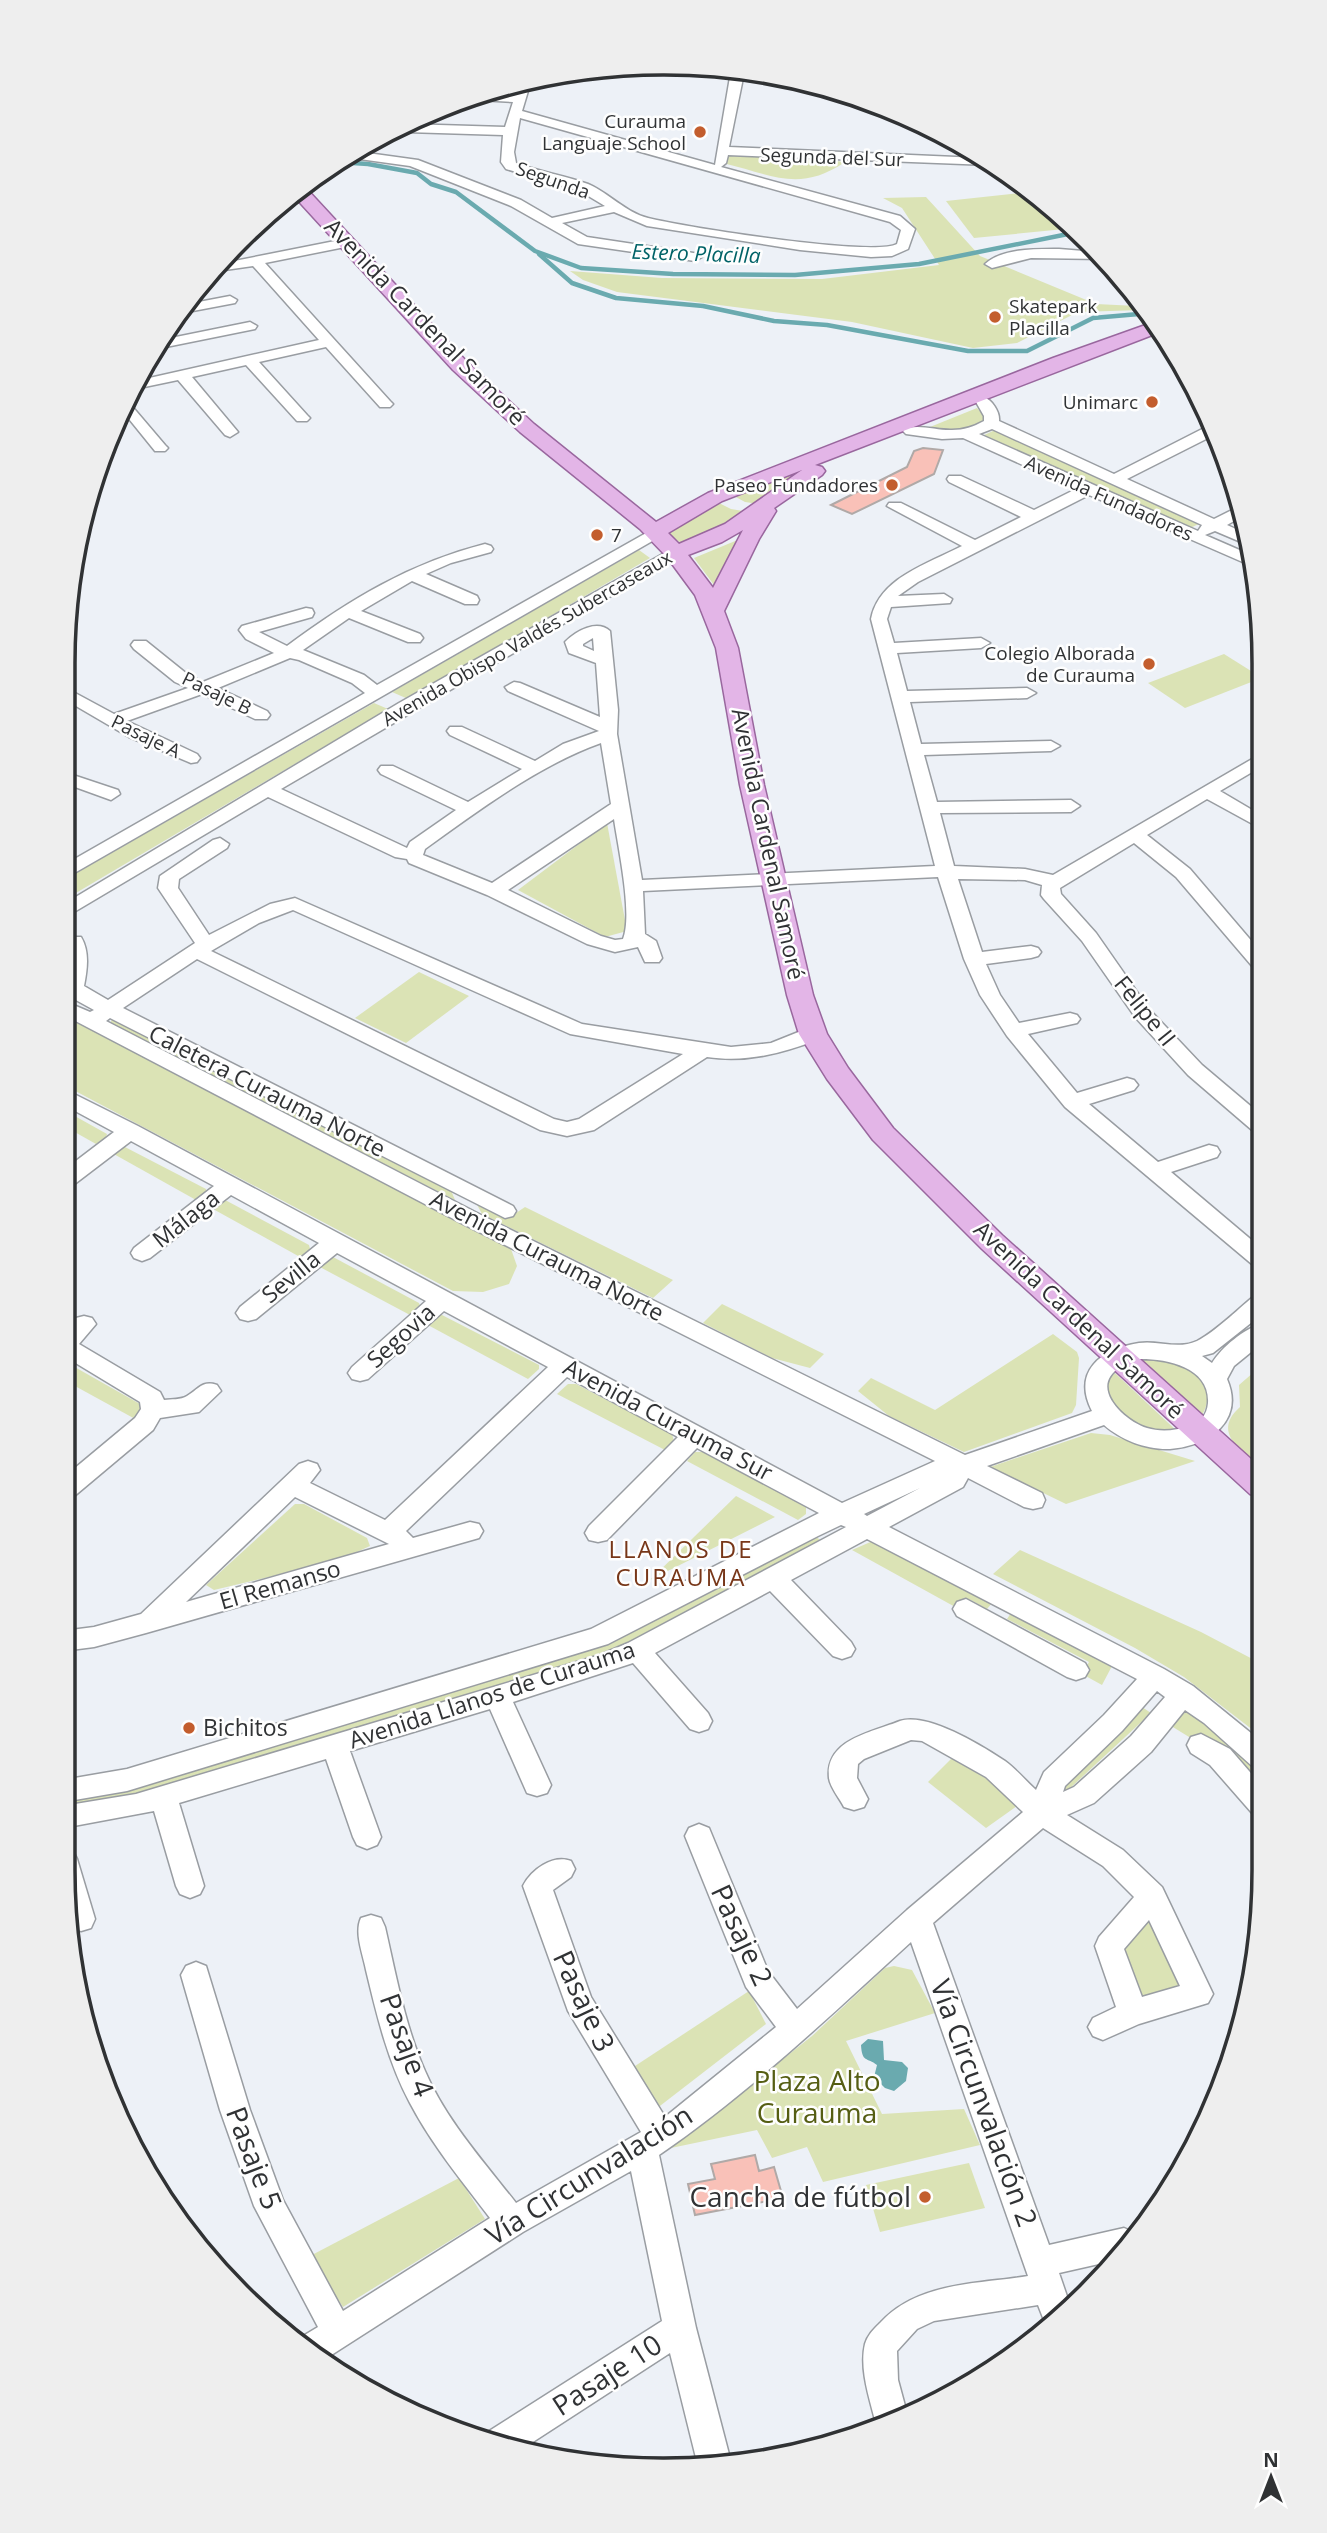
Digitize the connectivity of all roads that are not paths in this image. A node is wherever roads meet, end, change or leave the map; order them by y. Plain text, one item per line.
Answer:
1 (737, 80) edge
2 (522, 93) edge
3 (502, 98) edge
4 (520, 98) junction
5 (515, 113) junction
6 (420, 128) edge
7 (509, 131) junction
8 (723, 151) junction
9 (365, 156) edge
10 (964, 158) edge
11 (719, 171) junction
12 (304, 197) edge
13 (613, 208) junction
14 (550, 222) junction
15 (347, 246) junction
16 (1086, 255) edge
17 (695, 257) dead end
18 (263, 259) junction
19 (992, 264) dead end
20 (231, 266) edge
21 (230, 300) dead end
22 (196, 307) edge
23 (250, 326) dead end
24 (1148, 330) edge
25 (1151, 334) edge
26 (171, 342) edge
27 (330, 342) junction
28 (250, 361) junction
29 (153, 372) edge
30 (182, 376) junction
31 (160, 380) junction
32 (147, 383) edge
33 (984, 402) junction
34 (385, 404) dead end
35 (132, 413) edge
36 (302, 418) dead end
37 (991, 423) junction
38 (911, 431) junction
39 (230, 432) dead end
40 (1205, 433) edge
41 (966, 435) junction
42 (160, 448) dead end
43 (955, 479) dead end
44 (1114, 480) junction
45 (1089, 489) junction
46 (780, 495) junction
47 (715, 497) junction
48 (895, 506) dead end
49 (761, 510) junction
50 (1233, 515) edge
51 (1035, 517) junction
52 (1214, 525) junction
53 (655, 533) junction
54 (1195, 536) junction
55 (1237, 536) edge
56 (974, 546) junction
57 (485, 549) dead end
58 (675, 552) junction
59 (1241, 557) edge
60 (411, 574) junction
61 (944, 599) dead end
62 (471, 600) dead end
63 (883, 602) junction
64 (713, 609) junction
65 (347, 611) junction
66 (306, 613) dead end
67 (414, 638) dead end
68 (981, 643) dead end
69 (140, 645) dead end
70 (886, 649) junction
71 (288, 653) junction
72 (603, 660) dead end
73 (206, 687) junction
74 (514, 688) dead end
75 (376, 693) junction
76 (1027, 693) dead end
77 (898, 697) junction
78 (75, 698) edge
79 (405, 707) junction
80 (261, 715) dead end
81 (113, 720) junction
82 (456, 731) dead end
83 (608, 731) junction
84 (1051, 746) dead end
85 (913, 750) junction
86 (191, 758) dead end
87 (1252, 764) edge
88 (536, 768) junction
89 (387, 771) dead end
90 (75, 780) edge
91 (266, 789) junction
92 (1208, 792) junction
93 (111, 794) dead end
94 (1071, 806) dead end
95 (619, 807) junction
96 (930, 808) junction
97 (469, 809) junction
98 (1252, 818) edge
99 (1134, 834) junction
100 (220, 844) dead end
101 (413, 854) junction
102 (75, 867) edge
103 (974, 875) joint
104 (949, 877) junction
105 (1054, 883) junction
106 (775, 885) junction
107 (494, 891) junction
108 (635, 893) junction
109 (75, 905) edge
110 (636, 937) junction
111 (75, 943) edge
112 (202, 949) junction
113 (1031, 953) dead end
114 (1252, 954) edge
115 (652, 958) dead end
116 (974, 960) junction
117 (75, 978) edge
118 (75, 988) edge
119 (75, 1010) edge
120 (99, 1016) junction
121 (1070, 1019) dead end
122 (1014, 1031) junction
123 (813, 1034) junction
124 (703, 1050) junction
125 (1127, 1085) dead end
126 (75, 1102) edge
127 (1073, 1102) junction
128 (1252, 1118) edge
129 (130, 1131) junction
130 (1209, 1152) dead end
131 (1155, 1170) junction
132 (75, 1173) edge
133 (229, 1185) junction
134 (460, 1188) junction
135 (505, 1211) dead end
136 (471, 1219) junction
137 (335, 1242) junction
138 (1252, 1247) edge
139 (142, 1254) dead end
140 (443, 1299) junction
141 (1252, 1310) edge
142 (248, 1313) dead end
143 (84, 1324) dead end
144 (75, 1333) edge
145 (1252, 1339) edge
146 (75, 1351) edge
147 (1175, 1354) junction
148 (1117, 1357) junction
149 (565, 1365) junction
150 (360, 1373) dead end
151 (1214, 1380) junction
152 (209, 1391) dead end
153 (153, 1410) junction
154 (1105, 1416) junction
155 (1201, 1432) junction
156 (695, 1435) junction
157 (964, 1465) junction
158 (1252, 1478) edge
159 (75, 1482) edge
160 (1033, 1500) dead end
161 (841, 1513) junction
162 (869, 1528) junction
163 (470, 1531) dead end
164 (389, 1532) junction
165 (598, 1533) dead end
166 (414, 1547) junction
167 (774, 1578) junction
168 (1009, 1600) junction
169 (966, 1609) dead end
170 (990, 1622) junction
171 (146, 1623) junction
172 (75, 1639) edge
173 (842, 1649) dead end
174 (637, 1650) junction
175 (1076, 1670) dead end
176 (1156, 1676) junction
177 (1184, 1693) junction
178 (497, 1696) junction
179 (699, 1721) dead end
180 (334, 1744) junction
181 (1201, 1745) dead end
182 (1252, 1749) edge
183 (537, 1786) dead end
184 (75, 1789) edge
185 (1252, 1794) edge
186 (163, 1796) junction
187 (853, 1799) dead end
188 (1042, 1813) junction
189 (75, 1816) edge
190 (699, 1836) dead end
191 (367, 1837) dead end
192 (561, 1869) dead end
193 (190, 1886) dead end
194 (1152, 1896) junction
195 (77, 1905) edge
196 (81, 1919) dead end
197 (917, 1919) junction
198 (371, 1927) dead end
199 (196, 1975) dead end
200 (1133, 2013) junction
201 (1103, 2027) dead end
202 (795, 2029) junction
203 (651, 2142) junction
204 (512, 2222) junction
205 (1113, 2248) edge
206 (1045, 2275) junction
207 (1056, 2308) edge
208 (680, 2328) junction
209 (338, 2331) junction
210 (317, 2345) edge
211 (890, 2412) edge
212 (510, 2438) edge
213 (712, 2455) edge

1 - 8 street
2 - 4 street, Segunda
3 - 4 street
4 - 5 street, Segunda
5 - 7 street, Segunda
5 - 11 street
6 - 7 street
7 - 13 street, Segunda
8 - 10 street, Segunda del Sur
8 - 11 street
9 - 14 street
11 - 13 street, Segunda
12 - 15 main road, Avenida Cardenal Samoré
13 - 14 street
14 - 17 street
15 - 18 street
15 - 53 main road, Avenida Cardenal Samoré
16 - 19 street
18 - 20 street
18 - 27 street
21 - 22 street
23 - 26 street
24 - 47 main road, Avenida Obispo Valdés Subercaseaux
25 - 33 main road, Avenida Obispo Valdés Subercaseaux
27 - 28 street
27 - 34 street
28 - 30 street
28 - 36 street
29 - 31 street
30 - 31 street
30 - 39 street
31 - 32 street
33 - 37 street
33 - 38 main road, Avenida Obispo Valdés Subercaseaux
35 - 42 street
37 - 41 street, Avenida Fundadores
37 - 44 street, Avenida Fundadores
38 - 41 street, Avenida Fundadores
38 - 46 main road, Avenida Obispo Valdés Subercaseaux
40 - 44 street
41 - 45 street, Avenida Fundadores
43 - 51 street
44 - 52 street, Avenida Fundadores
45 - 51 street
45 - 54 street, Avenida Fundadores
46 - 49 main road, Avenida Obispo Valdés Subercaseaux
46 - 64 main road
47 - 49 main road
47 - 53 main road, Avenida Obispo Valdés Subercaseaux
48 - 56 street
49 - 58 main road, Avenida Obispo Valdés Subercaseaux
50 - 52 street
51 - 56 street
52 - 54 street
52 - 55 street, Avenida Fundadores
53 - 58 main road, Avenida Cardenal Samoré
53 - 75 street, Avenida Obispo Valdés Subercaseaux
54 - 59 street, Avenida Fundadores
56 - 63 street
57 - 60 street
58 - 64 main road, Avenida Cardenal Samoré
58 - 79 street, Avenida Obispo Valdés Subercaseaux
60 - 62 street
60 - 65 street
61 - 63 street
63 - 70 street
64 - 106 main road, Avenida Cardenal Samoré
65 - 67 street
65 - 71 street
66 - 71 street
68 - 70 street
69 - 73 street, Pasaje B
70 - 77 street
71 - 73 street
71 - 75 street
72 - 83 street
73 - 80 street, Pasaje B
73 - 81 street
74 - 83 street
75 - 79 street
75 - 102 street, Avenida Obispo Valdés Subercaseaux
76 - 77 street
77 - 85 street
78 - 81 street, Pasaje A
79 - 91 street, Avenida Obispo Valdés Subercaseaux
81 - 86 street, Pasaje A
82 - 88 street
83 - 88 street
83 - 95 street
84 - 85 street
85 - 96 street
87 - 92 street
88 - 97 street
89 - 97 street
90 - 93 street
91 - 101 street
91 - 109 street, Avenida Obispo Valdés Subercaseaux
92 - 98 street
92 - 99 street
94 - 96 street
95 - 107 street
95 - 108 street
96 - 104 street
97 - 101 street
99 - 105 street
99 - 114 street
100 - 112 street
101 - 107 street
103 - 104 street
103 - 105 street
104 - 106 street
104 - 116 street
105 - 128 street, Felipe II
106 - 108 street
106 - 123 main road, Avenida Cardenal Samoré
107 - 110 street
108 - 110 street
110 - 115 street
111 - 117 street, Caletera Curauma Norte
112 - 120 street
112 - 124 street
112 - 124 street
113 - 116 street
116 - 122 street
118 - 120 street, Caletera Curauma Norte
119 - 120 street, Avenida Curauma Norte
120 - 134 street, Caletera Curauma Norte
120 - 136 street, Avenida Curauma Norte
121 - 122 street
122 - 127 street
123 - 124 street
123 - 148 main road, Avenida Cardenal Samoré
125 - 127 street
126 - 129 street, Avenida Curauma Sur
127 - 131 street
129 - 132 street
129 - 133 street, Avenida Curauma Sur
130 - 131 street
131 - 138 street
133 - 137 street, Avenida Curauma Sur
133 - 139 street, Málaga
134 - 135 street, Caletera Curauma Norte
134 - 136 street
136 - 157 street, Avenida Curauma Norte
137 - 140 street, Avenida Curauma Sur
137 - 142 street, Sevilla
140 - 149 street, Avenida Curauma Sur
140 - 150 street, Segovia
141 - 147 street
143 - 144 street
145 - 151 street
146 - 153 street
147 - 148 street
147 - 151 street
148 - 154 street
148 - 155 main road, Avenida Cardenal Samoré
149 - 156 street, Avenida Curauma Sur
149 - 164 street
151 - 155 street
152 - 153 street
153 - 159 street
154 - 155 street
154 - 157 street, Avenida Llanos de Curauma
155 - 158 main road, Avenida Cardenal Samoré
156 - 161 street, Avenida Curauma Sur
156 - 165 street
157 - 160 street, Avenida Curauma Norte
157 - 161 street, Avenida Llanos de Curauma
157 - 162 street, Avenida Llanos de Curauma
161 - 162 street, Avenida Curauma Sur
161 - 184 street, Avenida Llanos de Curauma
162 - 167 street, Avenida Llanos de Curauma
162 - 168 street, Avenida Curauma Sur
163 - 166 street, El Remanso
164 - 166 street, El Remanso
164 - 171 street, El Remanso
166 - 171 street, El Remanso
167 - 173 street
167 - 174 street, Avenida Llanos de Curauma
168 - 170 street
168 - 176 street, Avenida Curauma Sur
169 - 170 street
170 - 175 street
171 - 172 street, El Remanso
174 - 178 street, Avenida Llanos de Curauma
174 - 179 street
176 - 177 street, Avenida Curauma Sur
176 - 188 street
177 - 182 street, Avenida Curauma Sur
177 - 188 street
178 - 180 street, Avenida Llanos de Curauma
178 - 183 street
180 - 186 street, Avenida Llanos de Curauma
180 - 191 street
181 - 185 street
186 - 189 street, Avenida Llanos de Curauma
186 - 193 street
187 - 188 street
188 - 194 street
188 - 197 street, Vía Circunvalación
190 - 202 street, Pasaje 2
192 - 203 street, Pasaje 3
194 - 200 street
194 - 200 street
195 - 196 street
197 - 202 street, Vía Circunvalación
197 - 206 street, Vía Circunvalación 2
198 - 204 street, Pasaje 4
199 - 209 street, Pasaje 5
200 - 201 street
202 - 203 street, Vía Circunvalación
203 - 204 street, Vía Circunvalación
203 - 208 street, Pasaje 10
204 - 209 street, Vía Circunvalación
205 - 206 street
206 - 207 street, Vía Circunvalación 2
206 - 211 street
208 - 212 street, Pasaje 10
208 - 213 street, Pasaje 10
209 - 210 street, Vía Circunvalación

